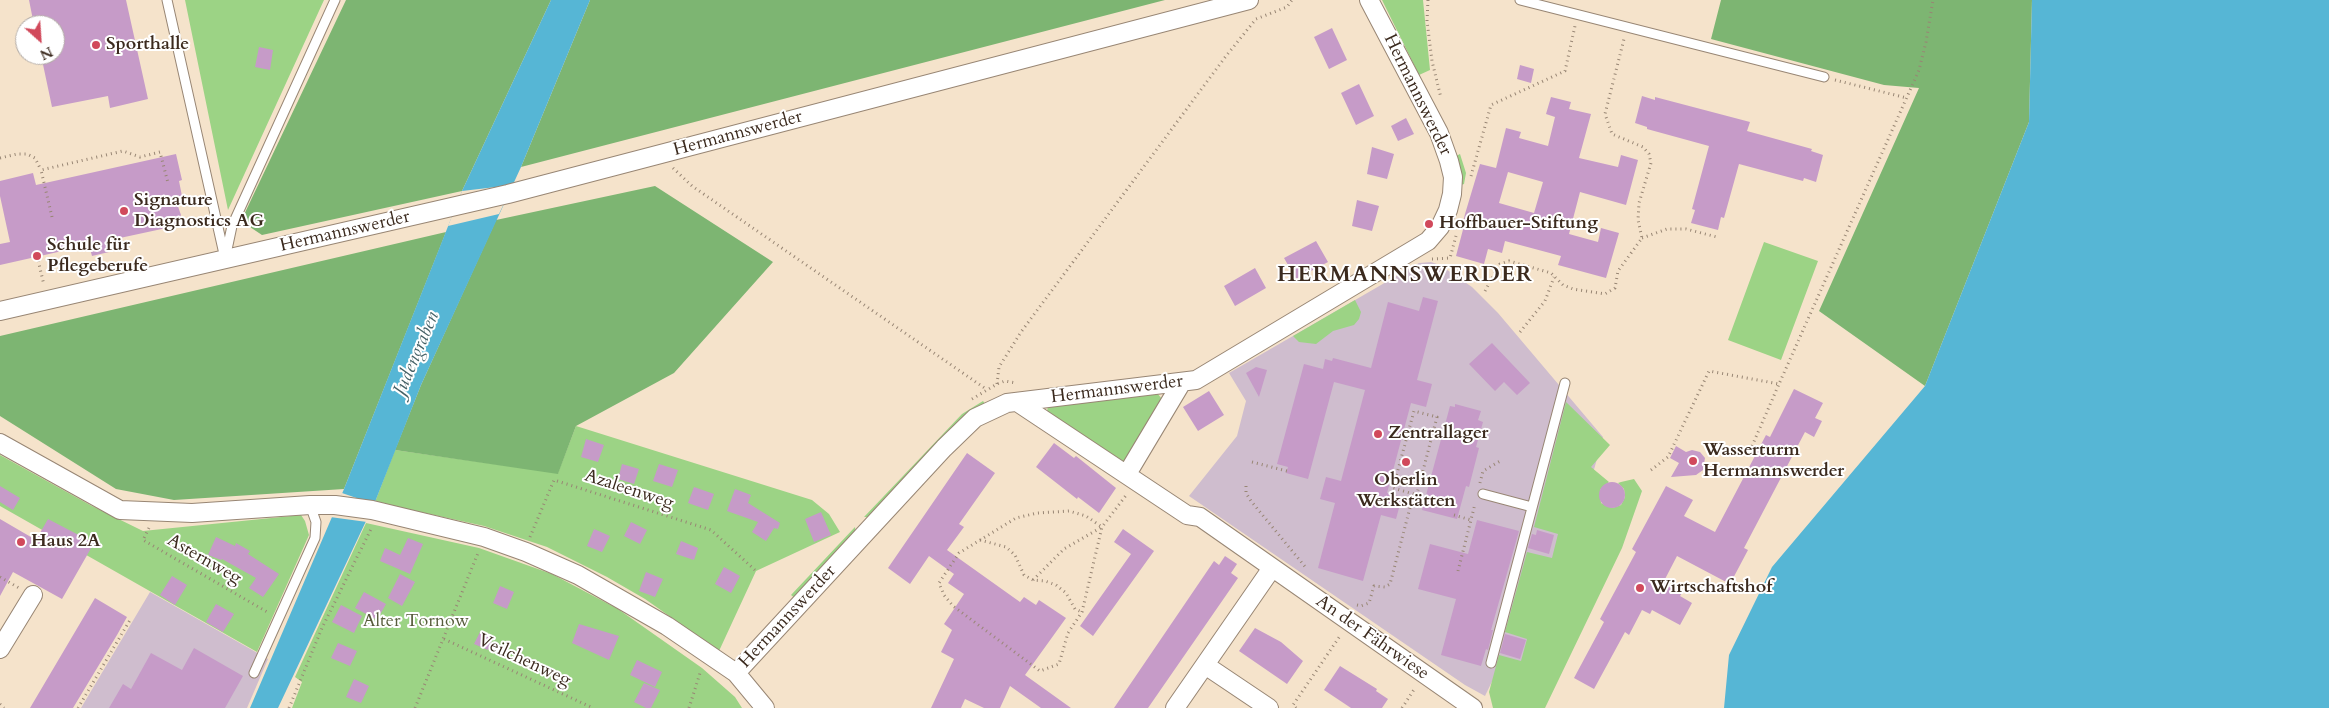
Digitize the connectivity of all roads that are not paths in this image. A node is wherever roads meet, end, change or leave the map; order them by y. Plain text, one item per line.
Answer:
1 (167, 0) edge
2 (335, 0) edge
3 (1249, 0) edge
4 (1370, 0) edge
5 (1520, 0) edge
6 (1824, 77) road end
7 (225, 260) junction
8 (0, 311) edge
9 (1182, 382) junction
10 (1565, 383) dead end
11 (1017, 402) junction
12 (0, 443) edge
13 (1132, 478) junction
14 (1481, 490) road end
15 (310, 504) junction
16 (1532, 507) junction
17 (1272, 568) junction
18 (33, 595) dead end
19 (0, 649) edge
20 (1491, 663) dead end
21 (1205, 665) junction
22 (254, 673) dead end
23 (736, 673) junction
24 (765, 708) edge
25 (1175, 708) edge
26 (1269, 708) edge
27 (1472, 708) edge

1 - 7 lane
2 - 7 lane
3 - 7 street, Hermannswerder
4 - 9 street, Hermannswerder
5 - 6 lane
7 - 8 street, Hermannswerder
9 - 11 street, Hermannswerder
9 - 13 street
10 - 16 lane
11 - 13 street, An der Fährwiese
11 - 23 street, Hermannswerder
12 - 15 street
13 - 17 street, An der Fährwiese
14 - 16 lane
15 - 22 lane
15 - 23 street
16 - 20 lane
17 - 21 street
17 - 27 street, An der Fährwiese
18 - 19 street
21 - 25 street
21 - 26 street
23 - 24 street

